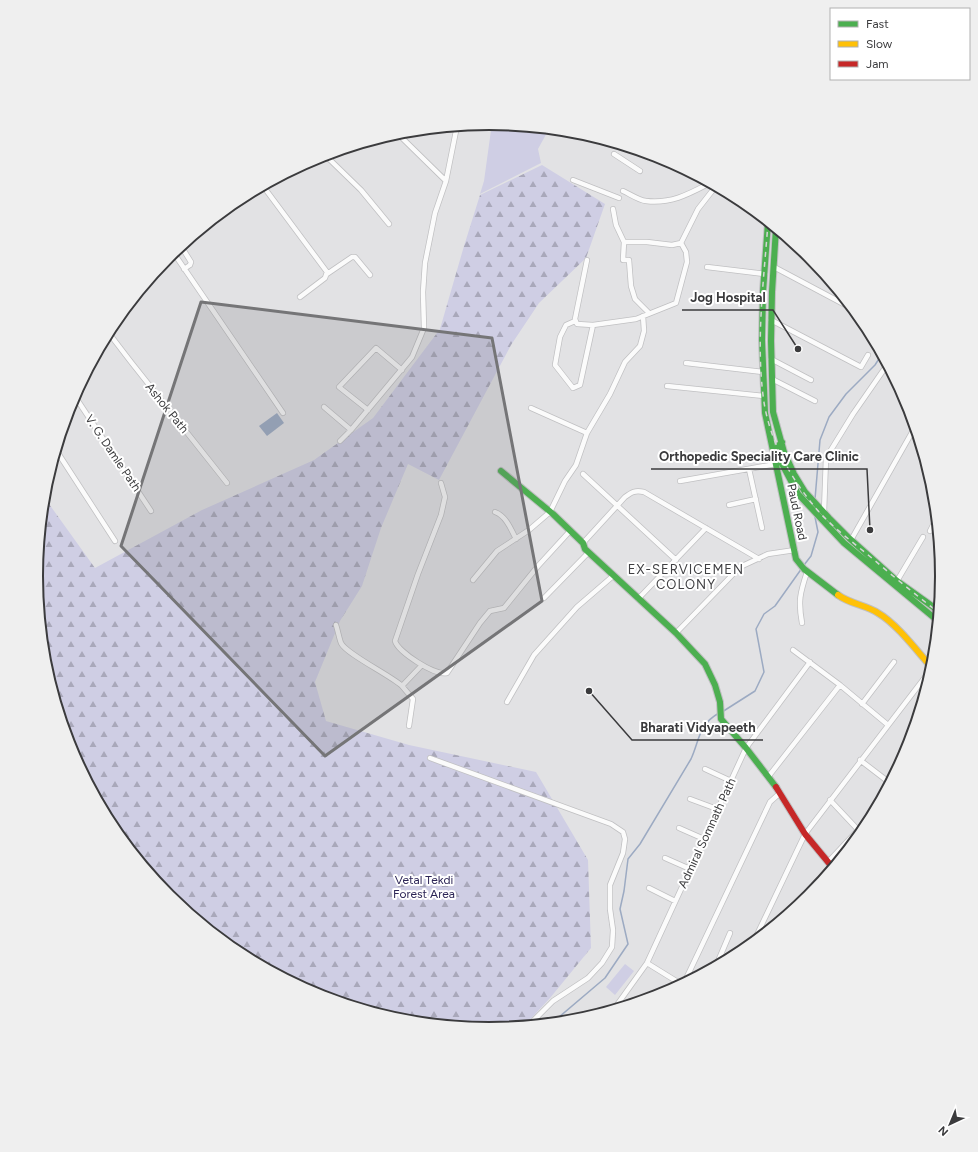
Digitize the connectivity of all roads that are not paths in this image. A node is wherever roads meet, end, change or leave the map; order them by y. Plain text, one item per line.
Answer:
1 (456, 131) edge
2 (403, 139) edge
3 (614, 154) dead end
4 (329, 160) edge
5 (640, 171) dead end
6 (573, 180) dead end
7 (446, 181) junction
8 (704, 186) edge
9 (266, 190) edge
10 (713, 190) edge
11 (623, 191) dead end
12 (619, 198) dead end
13 (613, 209) dead end
14 (389, 224) dead end
15 (768, 228) edge
16 (776, 235) edge
17 (624, 242) junction
18 (681, 243) junction
19 (184, 251) edge
20 (177, 259) edge
21 (587, 260) dead end
22 (707, 267) dead end
23 (774, 268) junction
24 (184, 269) junction
25 (327, 274) junction
26 (765, 274) junction
27 (370, 275) dead end
28 (300, 297) dead end
29 (841, 302) edge
30 (649, 313) junction
31 (643, 316) junction
32 (771, 320) junction
33 (575, 321) junction
34 (593, 325) junction
35 (112, 338) edge
36 (868, 355) dead end
37 (771, 359) junction
38 (686, 363) dead end
39 (884, 369) edge
40 (402, 370) junction
41 (763, 372) junction
42 (772, 379) junction
43 (811, 380) dead end
44 (667, 386) dead end
45 (764, 396) junction
46 (815, 401) dead end
47 (78, 402) edge
48 (324, 407) dead end
49 (531, 408) dead end
50 (368, 410) junction
51 (283, 413) dead end
52 (351, 430) junction
53 (587, 433) junction
54 (911, 434) edge
55 (340, 441) dead end
56 (782, 442) junction
57 (60, 456) edge
58 (776, 464) junction
59 (749, 469) junction
60 (501, 472) dead end
61 (583, 474) dead end
62 (680, 482) dead end
63 (227, 483) dead end
64 (441, 483) dead end
65 (798, 494) junction
66 (807, 494) junction
67 (783, 498) junction
68 (756, 499) junction
69 (618, 505) junction
70 (729, 505) dead end
71 (822, 510) junction
72 (151, 511) dead end
73 (494, 512) dead end
74 (550, 512) junction
75 (932, 527) edge
76 (706, 528) junction
77 (762, 528) dead end
78 (570, 530) junction
79 (930, 531) dead end
80 (923, 537) dead end
81 (516, 539) junction
82 (852, 540) junction
83 (115, 541) dead end
84 (583, 543) junction
85 (794, 550) junction
86 (588, 553) junction
87 (759, 559) junction
88 (676, 560) junction
89 (804, 569) junction
90 (613, 576) junction
91 (473, 580) dead end
92 (897, 580) junction
93 (544, 598) dead end
94 (638, 599) junction
95 (934, 607) edge
96 (933, 617) edge
97 (802, 622) dead end
98 (336, 625) dead end
99 (676, 634) junction
100 (793, 650) dead end
101 (926, 661) edge
102 (810, 662) junction
103 (894, 662) dead end
104 (422, 665) junction
105 (922, 681) edge
106 (840, 685) junction
107 (402, 686) junction
108 (507, 702) dead end
109 (862, 704) junction
110 (888, 725) junction
111 (409, 726) dead end
112 (746, 748) junction
113 (430, 758) dead end
114 (860, 760) junction
115 (705, 769) dead end
116 (768, 777) junction
117 (885, 780) edge
118 (731, 781) junction
119 (780, 794) junction
120 (690, 799) dead end
121 (830, 800) junction
122 (717, 809) junction
123 (679, 828) dead end
124 (857, 829) edge
125 (805, 834) junction
126 (704, 839) junction
127 (843, 848) edge
128 (665, 858) dead end
129 (828, 862) joint
130 (690, 869) junction
131 (650, 888) dead end
132 (675, 900) junction
133 (758, 932) edge
134 (730, 933) dead end
135 (720, 957) edge
136 (647, 962) junction
137 (686, 976) edge
138 (676, 980) edge
139 (619, 1002) edge
140 (535, 1019) edge

1 - 7 street
2 - 7 street
3 - 5 street
4 - 14 street
6 - 12 street
7 - 40 street
8 - 11 street
9 - 25 street
10 - 18 street
13 - 17 street
15 - 26 main road, Paud Road
16 - 23 main road, Paud Road
17 - 18 street
17 - 30 street
18 - 30 street
19 - 24 street
20 - 24 street
21 - 33 street
22 - 26 street
23 - 29 street
23 - 32 main road, Paud Road
24 - 51 street
25 - 27 street
25 - 28 street
26 - 41 main road, Paud Road
30 - 31 street
31 - 34 street
31 - 53 street
32 - 36 street
32 - 37 main road, Paud Road
33 - 34 street
33 - 34 street
35 - 63 street, Ashok Path
37 - 42 main road, Paud Road
37 - 43 street
38 - 41 street
39 - 71 street
40 - 50 street
40 - 50 street
41 - 45 main road, Paud Road
42 - 46 street
42 - 56 main road, Paud Road
44 - 45 street
45 - 58 main road, Paud Road
47 - 72 street, V. G. Damle Path
48 - 52 street
49 - 53 street
50 - 52 street
52 - 55 street
53 - 74 street
54 - 82 street
56 - 65 main road
56 - 66 main road, Paud Road
57 - 83 street
58 - 59 street
58 - 67 main road, Paud Road
59 - 62 street
59 - 68 street
60 - 74 main road
61 - 69 street
64 - 104 street
65 - 66 main road
65 - 67 main road
65 - 96 main road
66 - 71 main road, Paud Road
67 - 85 main road, Paud Road
68 - 70 street
68 - 77 street
69 - 76 street
69 - 84 street
69 - 88 street
71 - 82 main road, Paud Road
73 - 81 street
74 - 78 main road
74 - 81 street
75 - 79 street
76 - 87 street
76 - 88 street
78 - 84 main road
78 - 104 street
80 - 92 street
81 - 91 street
82 - 92 main road, Paud Road
84 - 86 main road
85 - 87 street
85 - 89 main road, Paud Road
86 - 90 main road
86 - 93 street
87 - 99 street
88 - 94 street
89 - 97 street
89 - 101 main road
90 - 94 main road
90 - 108 street
92 - 95 main road, Paud Road
94 - 99 main road
98 - 107 street
99 - 112 main road
100 - 102 street
102 - 106 street
102 - 112 street, Admiral Somnath Path
103 - 109 street
104 - 107 street
105 - 110 street
106 - 109 street
106 - 116 street
107 - 111 street
109 - 110 street
110 - 114 street
112 - 116 main road
112 - 118 street, Admiral Somnath Path
113 - 140 street
114 - 117 street
114 - 121 street
115 - 118 street
116 - 119 main road
118 - 122 street, Admiral Somnath Path
119 - 125 main road
119 - 137 street
120 - 122 street
121 - 124 street
121 - 125 street
122 - 126 street, Admiral Somnath Path
123 - 126 street
125 - 129 main road
125 - 133 street
126 - 130 street, Admiral Somnath Path
127 - 129 street
128 - 130 street
130 - 132 street, Admiral Somnath Path
131 - 132 street
132 - 136 street, Admiral Somnath Path
134 - 135 street
136 - 138 street
136 - 139 street, Admiral Somnath Path

